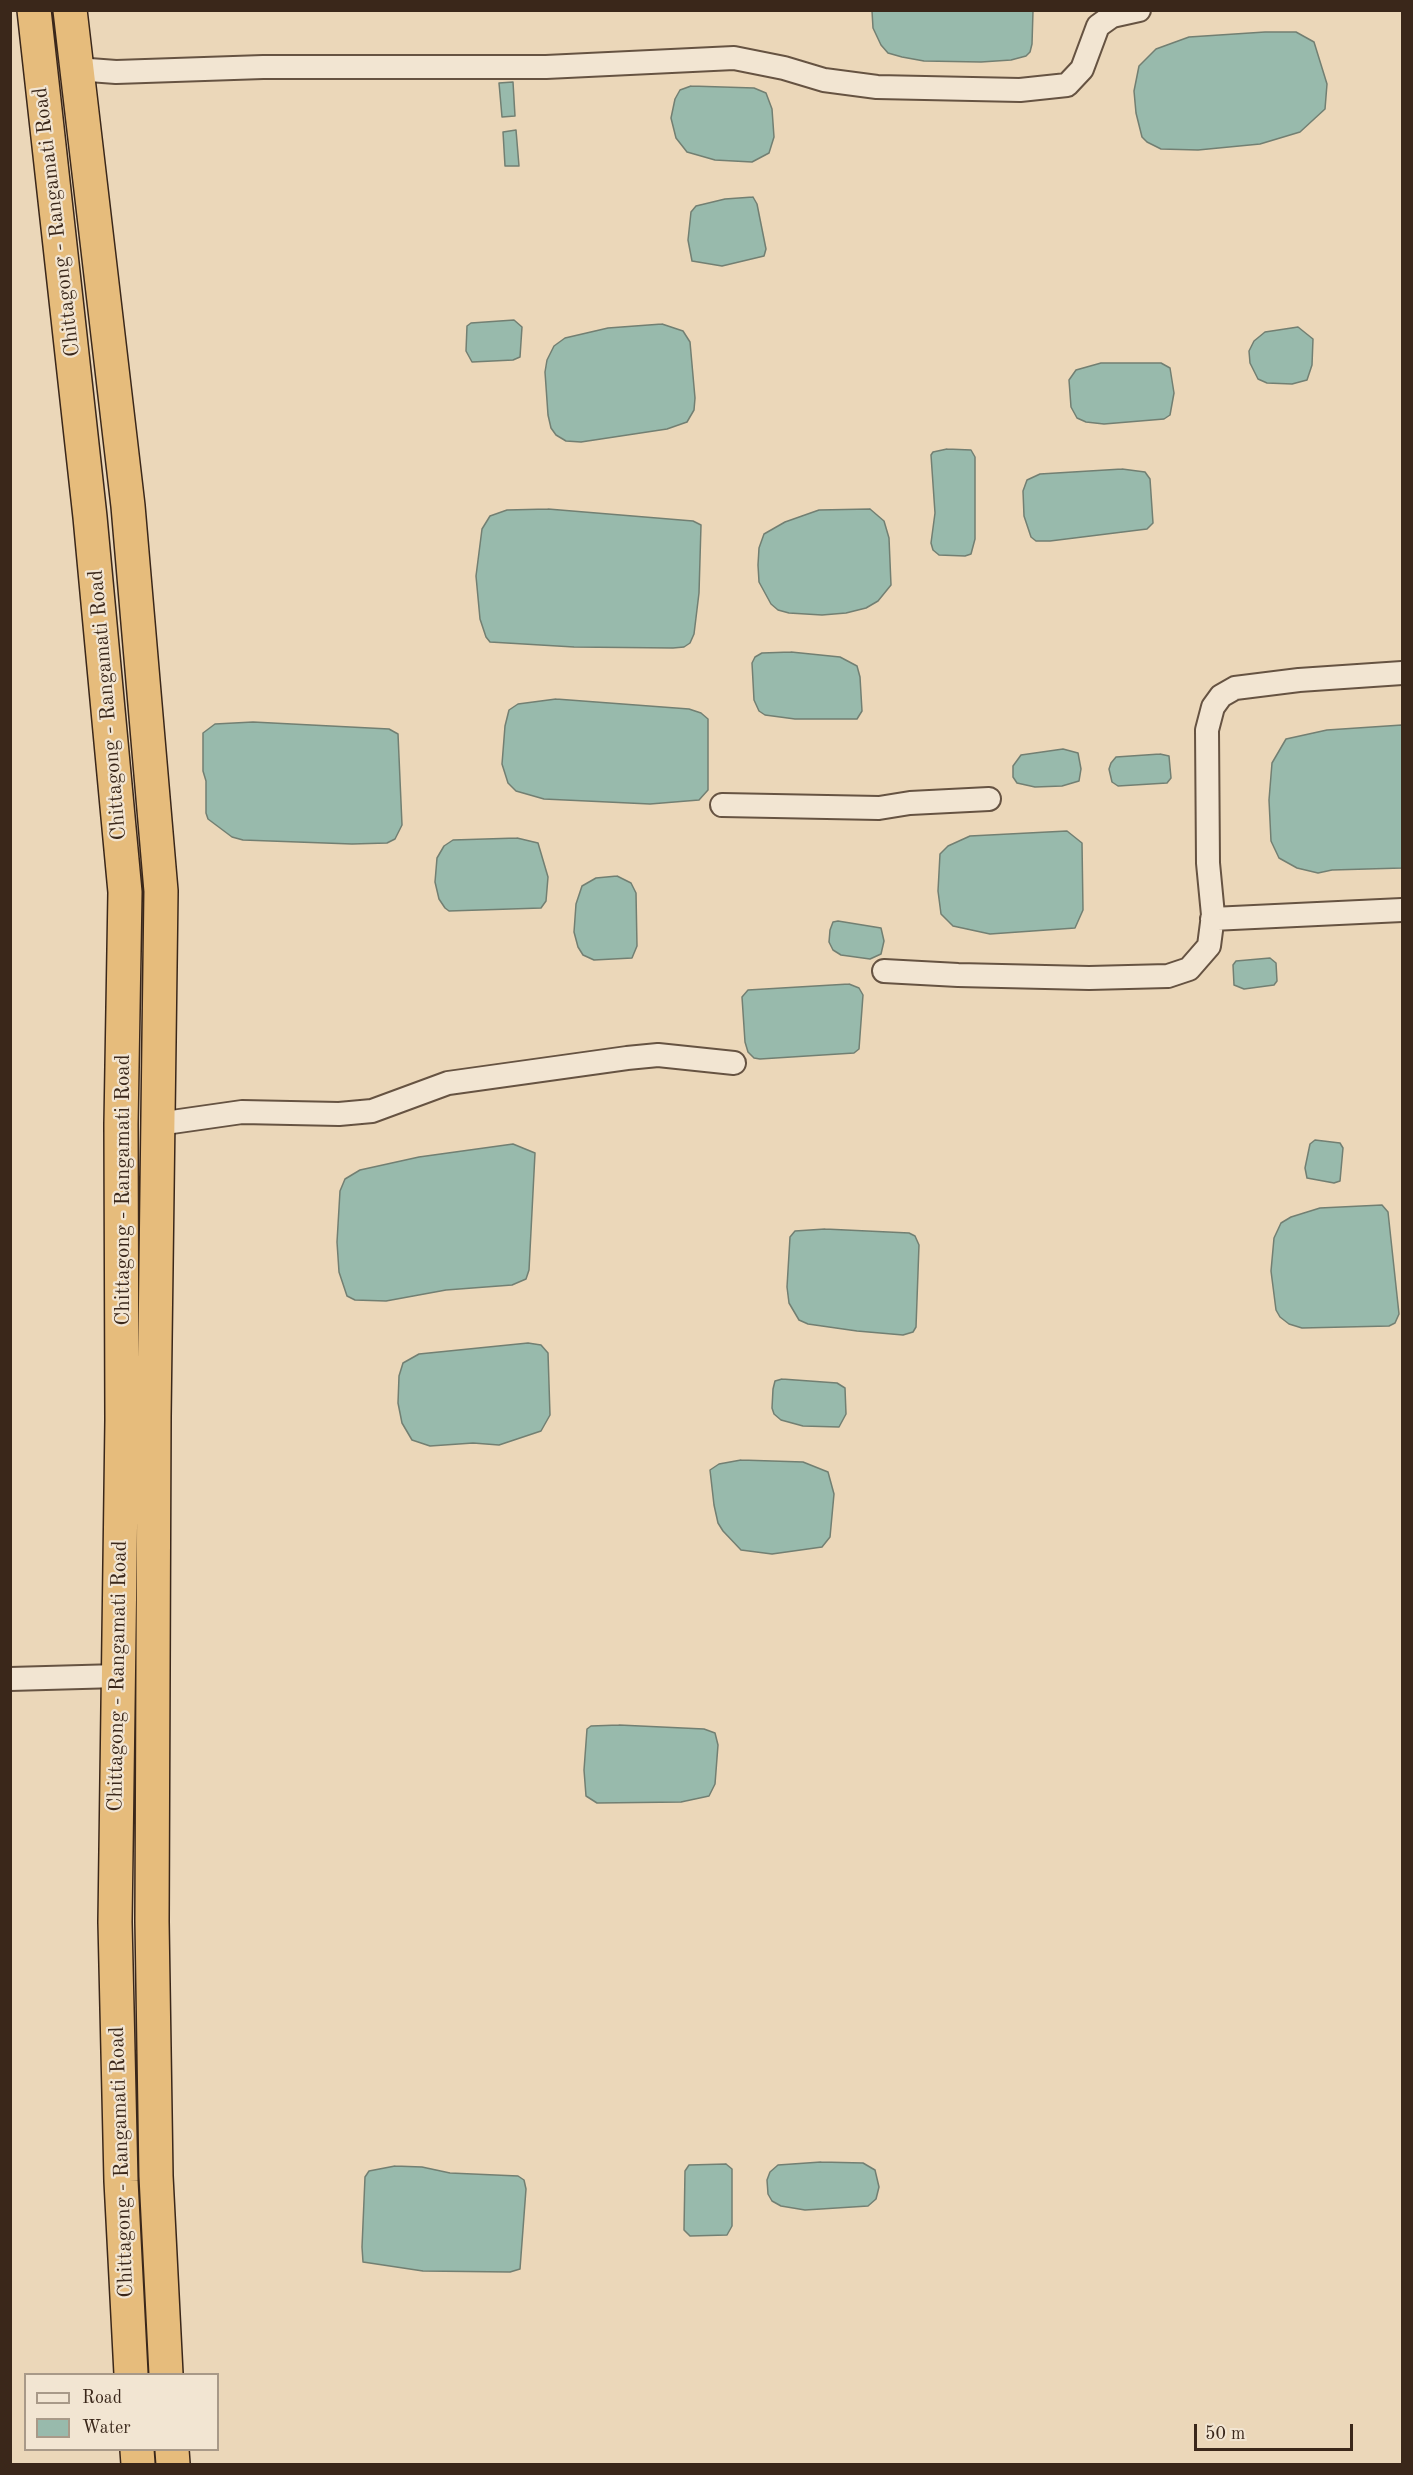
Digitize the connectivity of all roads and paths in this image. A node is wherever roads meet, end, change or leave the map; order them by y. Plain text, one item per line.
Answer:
1 (34, 10) edge
2 (70, 10) edge
3 (1139, 10) edge
4 (76, 69) junction
5 (1402, 673) edge
6 (989, 799) dead end
7 (722, 805) dead end
8 (1402, 910) edge
9 (1212, 919) junction
10 (884, 971) dead end
11 (734, 1063) dead end
12 (158, 1124) junction
13 (118, 1676) junction
14 (10, 1679) edge
15 (131, 2373) edge
16 (166, 2373) edge

1 - 13 highway, Chittagong - Rangamati Road
2 - 4 highway, Chittagong - Rangamati Road
3 - 4 street
4 - 12 highway, Chittagong - Rangamati Road
5 - 9 street
6 - 7 street
8 - 9 street
9 - 10 street
11 - 12 street
12 - 16 highway, Chittagong - Rangamati Road
13 - 14 street
13 - 15 highway, Chittagong - Rangamati Road

